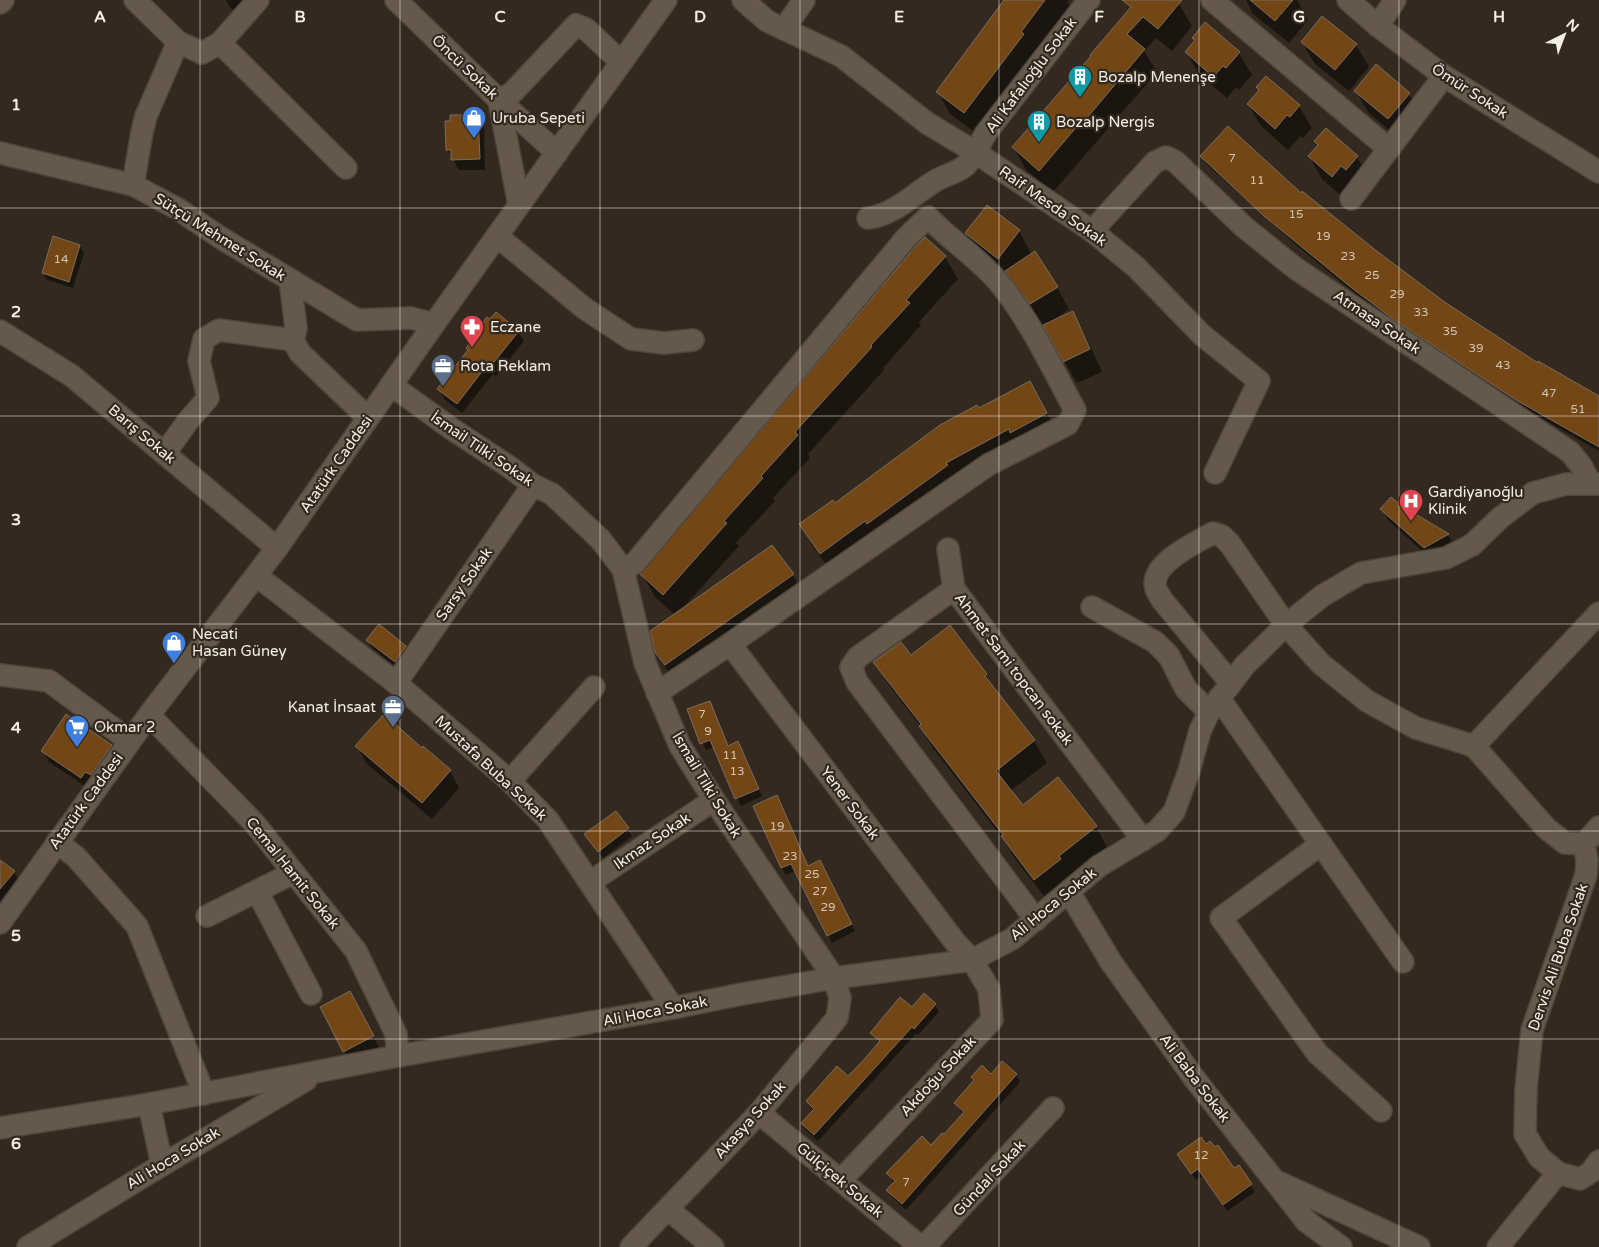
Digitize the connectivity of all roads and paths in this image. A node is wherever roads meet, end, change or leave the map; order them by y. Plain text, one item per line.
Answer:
1 (3, 0) edge
2 (135, 0) edge
3 (258, 0) edge
4 (396, 0) edge
5 (666, 0) edge
6 (743, 0) edge
7 (804, 0) edge
8 (1089, 0) edge
9 (1212, 0) edge
10 (1348, 0) edge
11 (1395, 0) edge
12 (0, 3) edge
13 (1378, 26) junction
14 (784, 29) junction
15 (178, 42) junction
16 (220, 43) junction
17 (621, 62) junction
18 (1444, 76) junction
19 (499, 100) junction
20 (1389, 149) junction
21 (976, 152) junction
22 (0, 153) edge
23 (556, 153) junction
24 (346, 168) dead end
25 (1599, 172) edge
26 (133, 185) junction
27 (1352, 199) dead end
28 (518, 205) junction
29 (868, 218) dead end
30 (1092, 231) junction
31 (497, 236) junction
32 (290, 280) junction
33 (434, 324) junction
34 (0, 331) edge
35 (294, 340) junction
36 (693, 340) dead end
37 (391, 385) junction
38 (368, 418) junction
39 (165, 453) junction
40 (1215, 473) dead end
41 (1594, 484) edge
42 (533, 485) junction
43 (277, 548) junction
44 (948, 549) dead end
45 (623, 569) junction
46 (257, 576) junction
47 (954, 588) junction
48 (1092, 607) dead end
49 (1599, 613) edge
50 (1286, 625) junction
51 (730, 644) junction
52 (0, 675) edge
53 (396, 683) junction
54 (594, 687) dead end
55 (657, 692) junction
56 (1220, 698) junction
57 (149, 715) junction
58 (130, 741) junction
59 (1474, 746) junction
60 (510, 782) junction
61 (714, 800) junction
62 (1599, 827) edge
63 (1143, 840) junction
64 (57, 842) junction
65 (1320, 844) junction
66 (1584, 844) junction
67 (293, 873) junction
68 (590, 882) junction
69 (257, 891) junction
70 (1069, 892) junction
71 (208, 916) dead end
72 (1036, 920) junction
73 (0, 923) edge
74 (972, 960) junction
75 (1403, 962) dead end
76 (834, 978) junction
77 (311, 994) dead end
78 (673, 1008) junction
79 (398, 1056) junction
80 (320, 1072) junction
81 (204, 1094) junction
82 (149, 1104) junction
83 (1053, 1108) dead end
84 (1381, 1111) dead end
85 (759, 1113) junction
86 (0, 1128) edge
87 (1599, 1161) edge
88 (162, 1164) junction
89 (1558, 1173) junction
90 (841, 1180) junction
91 (1273, 1180) junction
92 (668, 1209) junction
93 (35, 1245) edge
94 (631, 1247) edge
95 (713, 1247) edge
96 (922, 1247) edge
97 (1341, 1247) edge
98 (1419, 1247) edge
99 (1498, 1247) edge

1 - 12 street
2 - 15 street
3 - 16 street
4 - 19 street, Öncü Sokak
5 - 17 street, Atatürk Caddesi
6 - 14 street, Raif Mesda Sokak
7 - 14 street
8 - 21 street, Ali Kafalıoğlu Sokak
9 - 20 street
10 - 13 street, Ömür Sokak
11 - 13 street
13 - 18 street, Ömür Sokak
14 - 21 street, Raif Mesda Sokak
15 - 16 street
15 - 26 street
16 - 24 street
17 - 19 street
17 - 23 street, Atatürk Caddesi
18 - 20 street
18 - 25 street, Ömür Sokak
19 - 23 street, Öncü Sokak
19 - 28 street
20 - 27 street
21 - 29 street, Ali Kafalıoğlu Sokak
21 - 30 street, Raif Mesda Sokak
22 - 26 street, Sütçü Mehmet Sokak
23 - 28 street, Atatürk Caddesi
26 - 32 street, Sütçü Mehmet Sokak
28 - 31 street, Atatürk Caddesi
30 - 40 street, Raif Mesda Sokak
30 - 41 street, Atmasa Sokak
31 - 33 street, Atatürk Caddesi
31 - 36 street
32 - 33 street, Sütçü Mehmet Sokak
32 - 35 street
33 - 37 street, Atatürk Caddesi
34 - 39 street, Barış Sokak
35 - 38 street
35 - 39 street
37 - 38 street, Atatürk Caddesi
37 - 42 street, İsmail Tilki Sokak
38 - 43 street, Atatürk Caddesi
39 - 43 street, Barış Sokak
41 - 50 street, Ali Hoca Sokak
42 - 45 street, İsmail Tilki Sokak
42 - 53 street, Sarsy Sokak
43 - 46 street, Atatürk Caddesi
44 - 47 street
45 - 51 street
45 - 55 street, İsmail Tilki Sokak
46 - 53 street, Mustafa Buba Sokak
46 - 57 street, Atatürk Caddesi
47 - 63 street, Ahmet Sami topcan sokak
47 - 72 street, Ahmet Sami topcan sokak
48 - 56 street
49 - 59 street
50 - 56 street, Ali Hoca Sokak
50 - 56 street
50 - 59 street
51 - 55 street
51 - 74 street, Yener Sokak
52 - 58 street
53 - 60 street, Mustafa Buba Sokak
54 - 60 street
55 - 61 street, İsmail Tilki Sokak
56 - 63 street, Ali Hoca Sokak
56 - 65 street
57 - 58 street, Atatürk Caddesi
57 - 67 street, Cemal Hamit Sokak
58 - 64 street, Atatürk Caddesi
59 - 66 street
60 - 68 street, Mustafa Buba Sokak
61 - 68 street, Ikmaz Sokak
61 - 76 street, İsmail Tilki Sokak
62 - 66 street
63 - 70 street, Ali Hoca Sokak
64 - 73 street, Atatürk Caddesi
64 - 81 street
65 - 75 street
65 - 84 street
66 - 89 street, Dervis Ali Buba Sokak
67 - 69 street
67 - 79 street, Cemal Hamit Sokak
68 - 78 street, Mustafa Buba Sokak
69 - 71 street
69 - 77 street
70 - 72 street, Ali Hoca Sokak
70 - 91 street, Ali Baba Sokak
72 - 74 street, Ali Hoca Sokak
74 - 76 street, Ali Hoca Sokak
74 - 90 street, Akdoğu Sokak
76 - 78 street, Ali Hoca Sokak
76 - 85 street, Akasya Sokak
78 - 79 street, Ali Hoca Sokak
79 - 80 street, Ali Hoca Sokak
80 - 81 street, Ali Hoca Sokak
80 - 88 street, Ali Hoca Sokak
81 - 82 street, Ali Hoca Sokak
82 - 86 street, Ali Hoca Sokak
82 - 88 street
83 - 96 street, Gündal Sokak
85 - 90 street, Gülçiçek Sokak
85 - 92 street, Akasya Sokak
87 - 89 street
88 - 93 street, Ali Hoca Sokak
89 - 99 street
90 - 96 street, Gülçiçek Sokak
91 - 97 street, Ali Baba Sokak
91 - 98 street
92 - 94 street, Akasya Sokak
92 - 95 street

